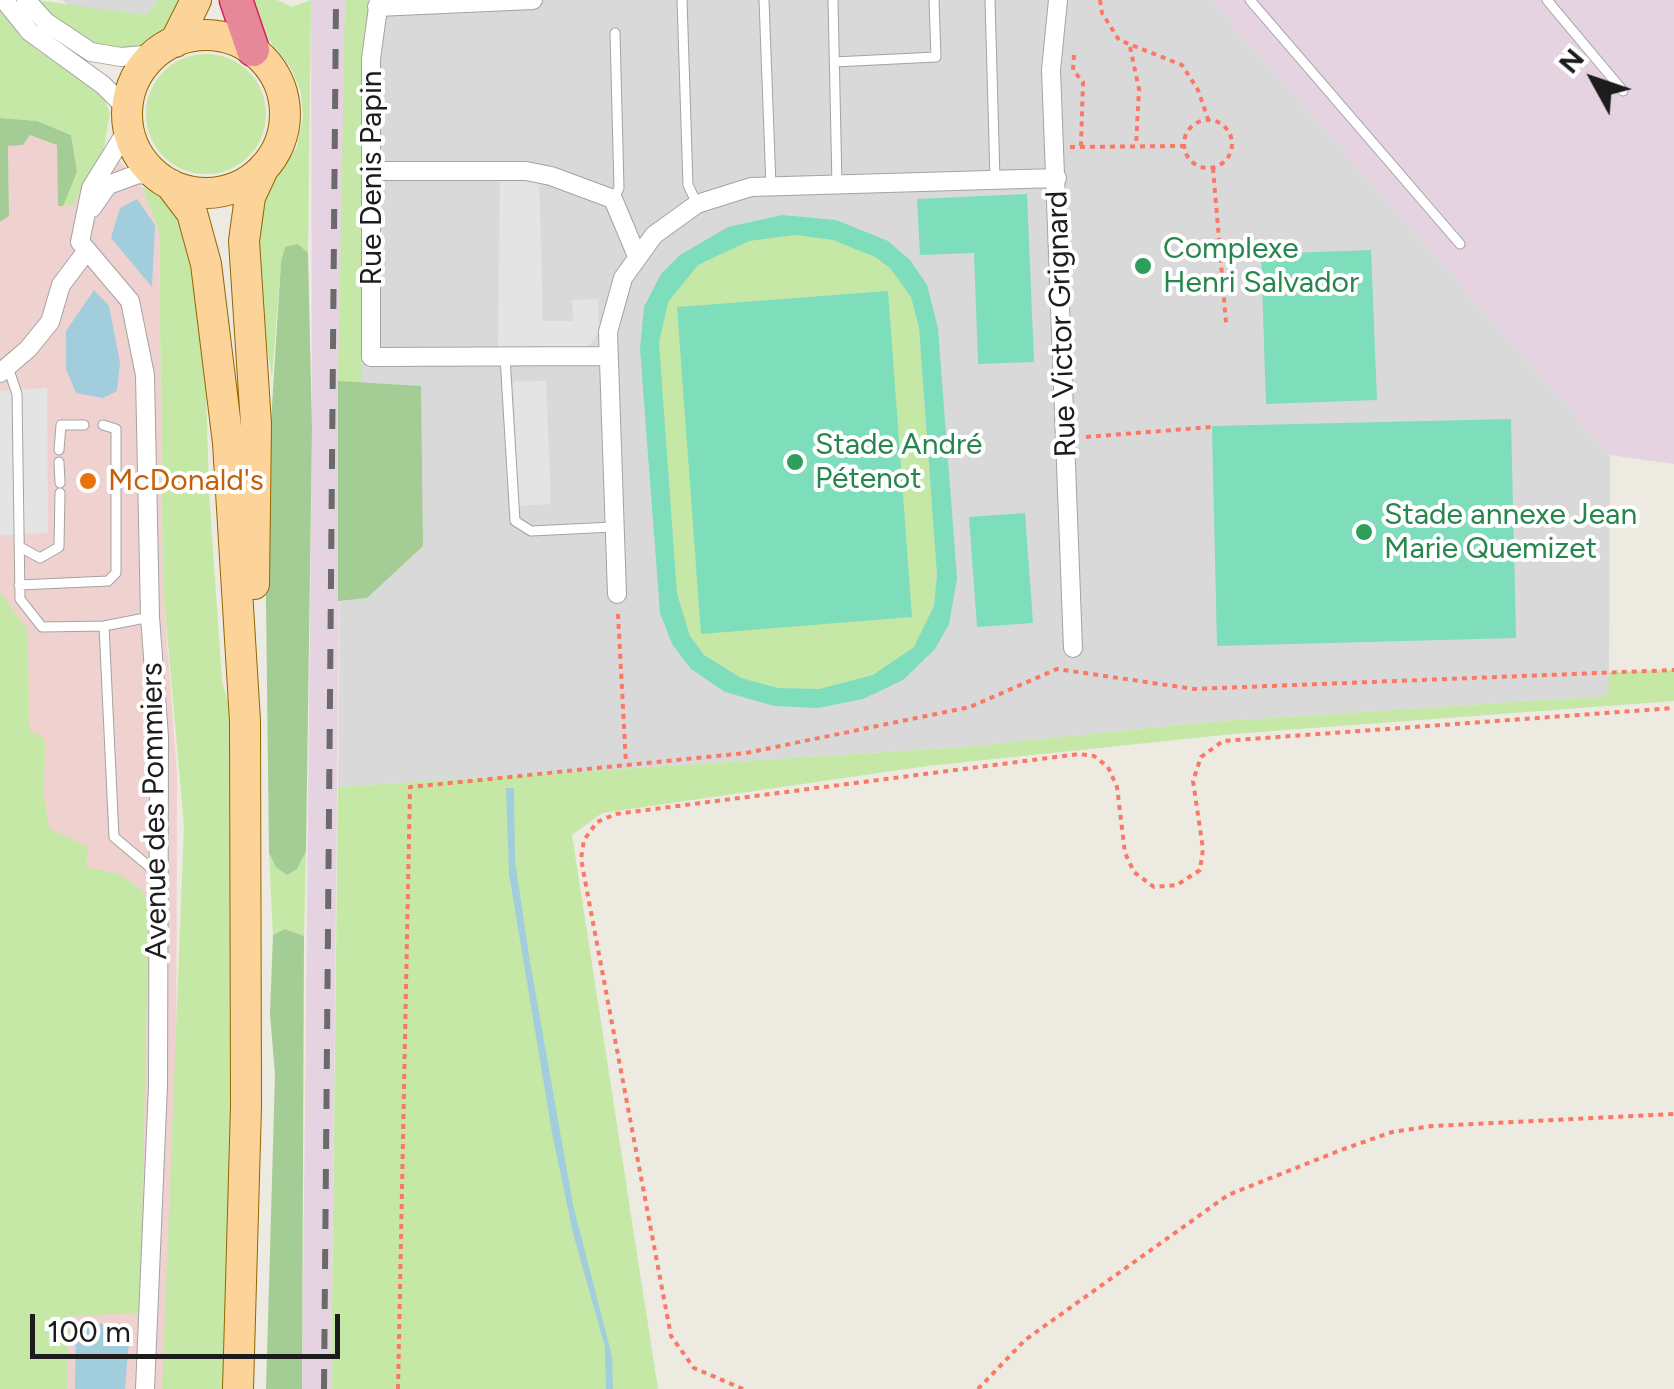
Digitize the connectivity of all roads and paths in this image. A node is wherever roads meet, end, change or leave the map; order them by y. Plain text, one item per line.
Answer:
1 (4, 0) edge
2 (26, 0) edge
3 (196, 0) edge
4 (236, 0) edge
5 (534, 0) edge
6 (682, 0) edge
7 (764, 0) edge
8 (833, 0) edge
9 (934, 0) edge
10 (990, 0) edge
11 (1058, 0) edge
12 (1100, 0) edge
13 (1250, 0) edge
14 (1547, 0) edge
15 (378, 3) edge
16 (616, 33) dead end
17 (1129, 45) junction
18 (165, 48) junction
19 (252, 50) junction
20 (1074, 54) dead end
21 (834, 62) junction
22 (1624, 91) dead end
23 (128, 119) junction
24 (1208, 119) junction
25 (1081, 146) junction
26 (1136, 146) junction
27 (1184, 146) junction
28 (1056, 148) junction
29 (264, 167) junction
30 (1212, 168) junction
31 (372, 171) junction
32 (1057, 178) junction
33 (994, 179) junction
34 (163, 180) junction
35 (838, 184) junction
36 (771, 186) junction
37 (613, 199) junction
38 (697, 204) junction
39 (83, 227) junction
40 (1460, 244) dead end
41 (85, 253) junction
42 (637, 256) junction
43 (1226, 323) dead end
44 (505, 356) junction
45 (607, 356) junction
46 (4, 370) edge
47 (103, 425) dead end
48 (84, 426) dead end
49 (1211, 427) dead end
50 (1066, 438) junction
51 (59, 450) dead end
52 (59, 462) dead end
53 (614, 526) junction
54 (20, 546) junction
55 (19, 585) junction
56 (617, 594) joint
57 (150, 617) junction
58 (104, 626) junction
59 (1073, 648) dead end
60 (1674, 670) edge
61 (1674, 708) edge
62 (245, 721) junction
63 (626, 765) junction
64 (158, 874) junction
65 (1674, 1114) edge
66 (145, 1389) edge
67 (238, 1389) edge
68 (398, 1389) edge
69 (743, 1389) edge
70 (978, 1389) edge

1 - 23 street
2 - 18 street
3 - 18 main road
4 - 19 highway
5 - 15 street
6 - 38 lane
7 - 36 lane
8 - 21 lane
9 - 21 lane
10 - 33 lane
11 - 28 street, Rue Victor Grignard
12 - 17 path
13 - 40 lane
14 - 22 lane
15 - 31 street, Rue Denis Papin
16 - 37 lane
17 - 24 path
17 - 26 path
18 - 19 main road
18 - 23 main road
19 - 29 main road
20 - 25 path
21 - 35 lane
23 - 34 main road
23 - 39 street
24 - 27 path
24 - 30 path
25 - 26 path
25 - 28 path
26 - 27 path
27 - 30 path
28 - 32 street, Rue Victor Grignard
29 - 34 main road
29 - 62 main road
30 - 43 path
31 - 37 street
31 - 44 street, Rue Denis Papin
32 - 33 street
32 - 50 street, Rue Victor Grignard
33 - 35 street
34 - 39 street
34 - 62 main road
35 - 36 street
36 - 38 street
37 - 42 street
38 - 42 street
39 - 41 street
41 - 46 street
41 - 57 street, Avenue des Pommiers
42 - 45 street
44 - 45 street
44 - 53 lane
45 - 53 street
46 - 54 lane
47 - 55 lane
48 - 51 lane
49 - 50 path
50 - 59 street, Rue Victor Grignard
52 - 54 lane
53 - 56 street
54 - 55 lane
55 - 58 lane
56 - 63 path
57 - 58 lane
57 - 64 street, Avenue des Pommiers
58 - 64 lane
60 - 63 path
61 - 69 path
62 - 67 main road
63 - 68 path
64 - 66 street, Avenue des Pommiers
65 - 70 path

